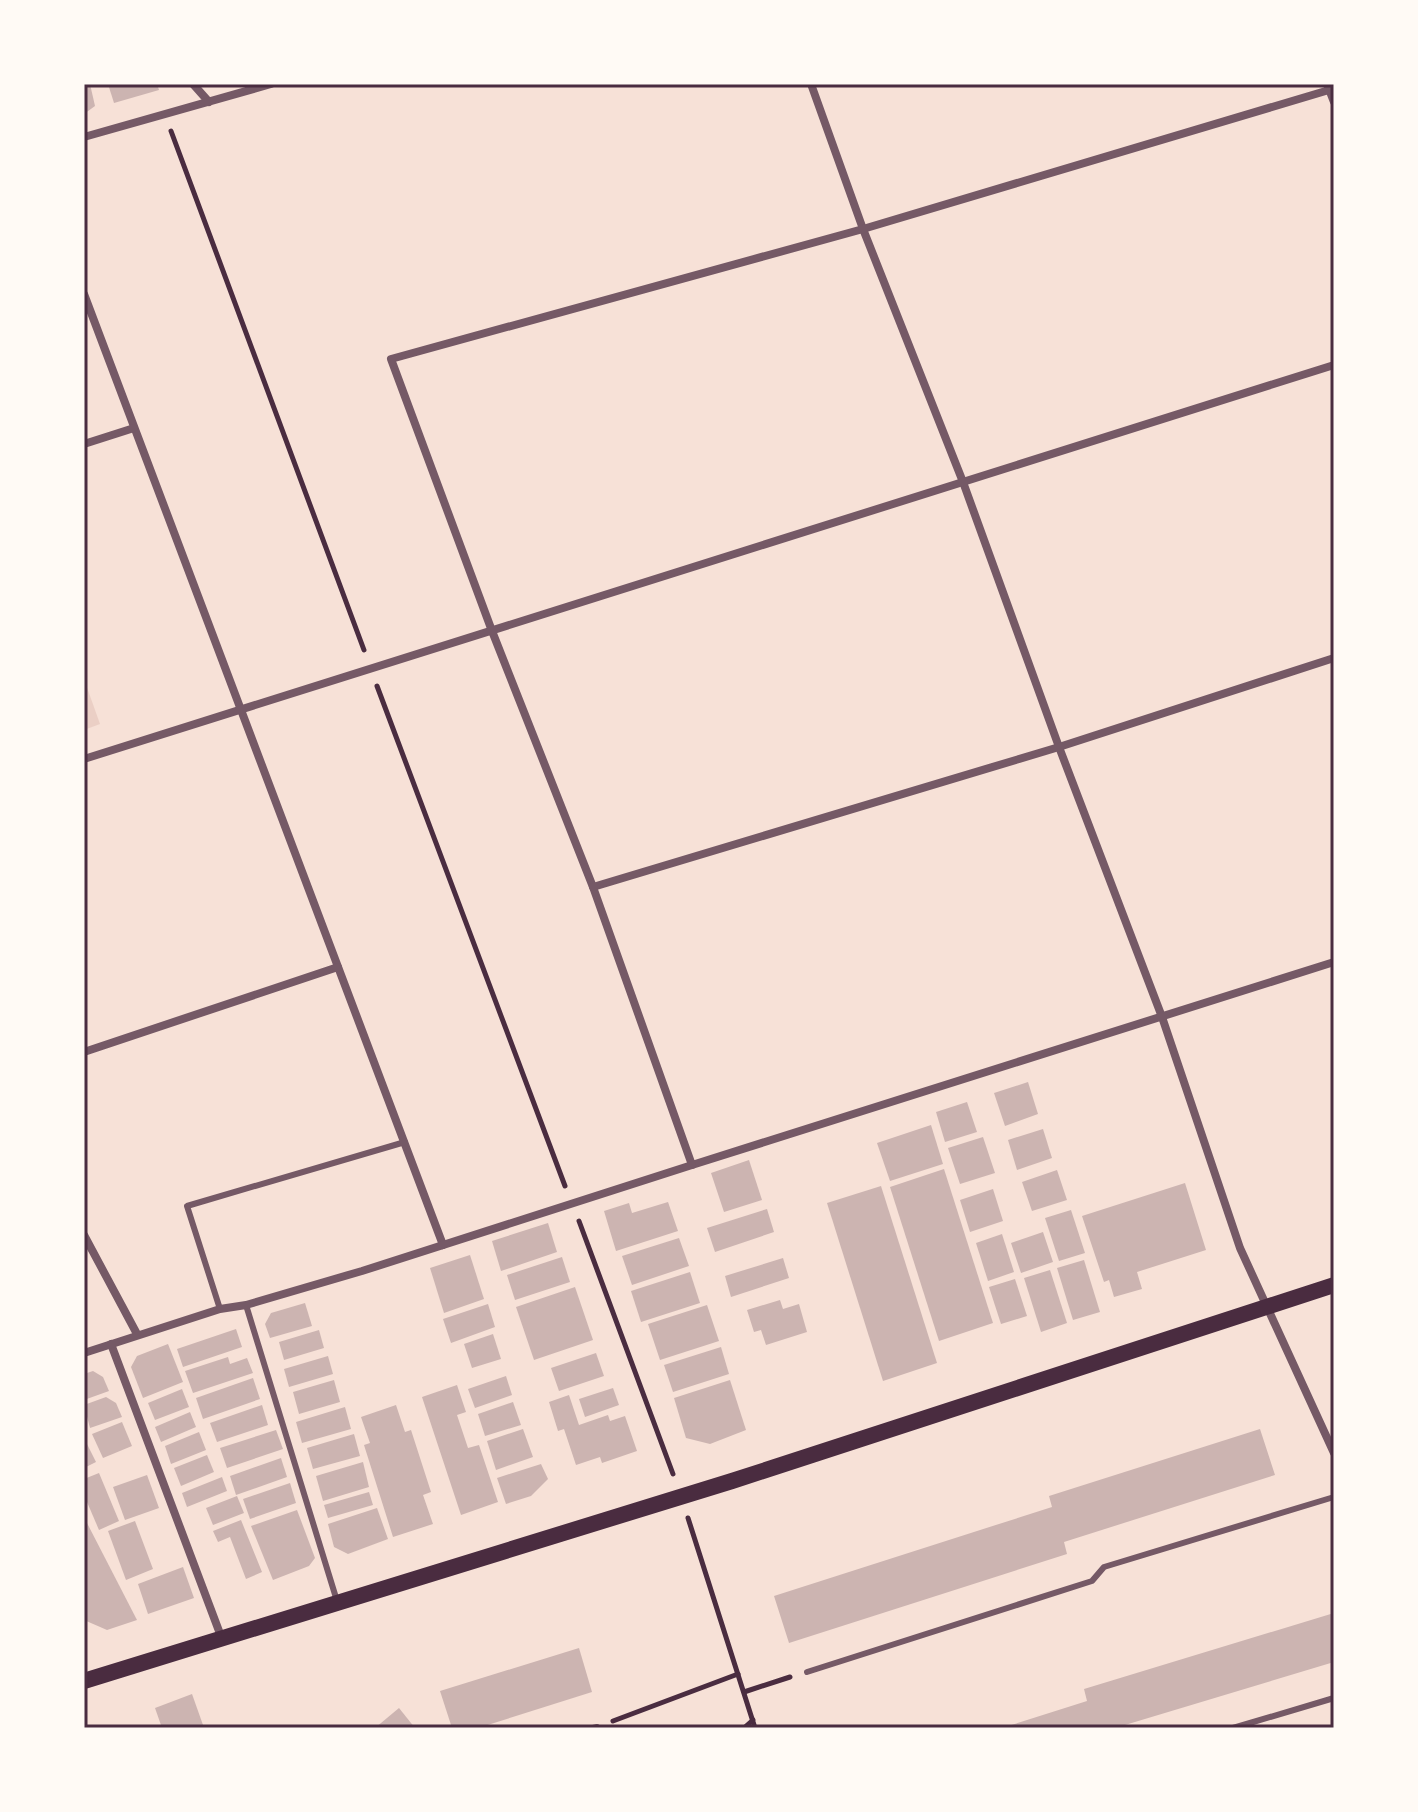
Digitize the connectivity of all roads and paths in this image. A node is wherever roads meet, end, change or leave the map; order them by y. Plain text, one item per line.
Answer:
1 (193, 84) edge
2 (271, 84) edge
3 (811, 84) edge
4 (1328, 87) edge
5 (209, 102) junction
6 (1334, 102) edge
7 (165, 115) junction
8 (84, 137) edge
9 (863, 229) junction
10 (84, 297) edge
11 (1334, 365) edge
12 (134, 428) junction
13 (84, 444) edge
14 (963, 482) junction
15 (492, 631) junction
16 (1334, 658) edge
17 (371, 669) junction
18 (241, 710) junction
19 (1059, 747) junction
20 (84, 759) edge
21 (593, 887) junction
22 (1334, 962) edge
23 (338, 967) junction
24 (1162, 1017) junction
25 (84, 1052) edge
26 (405, 1142) junction
27 (692, 1165) junction
28 (572, 1203) junction
29 (84, 1235) edge
30 (443, 1245) junction
31 (1334, 1285) edge
32 (246, 1305) junction
33 (1266, 1307) junction
34 (220, 1309) junction
35 (137, 1334) junction
36 (111, 1344) junction
37 (84, 1353) edge
38 (1334, 1453) edge
39 (681, 1496) junction
40 (1334, 1497) edge
41 (338, 1604) junction
42 (223, 1640) junction
43 (807, 1672) joint
44 (738, 1674) junction
45 (84, 1681) edge
46 (744, 1692) junction
47 (1334, 1698) edge
48 (753, 1720) junction
49 (595, 1727) edge
50 (744, 1728) edge
51 (755, 1728) edge
52 (1233, 1728) edge

1 - 5 street
2 - 5 street
3 - 9 street
4 - 6 street
4 - 9 street
5 - 7 street
7 - 8 street
7 - 17 path
9 - 14 street
9 - 15 street
10 - 12 street
11 - 14 street
12 - 13 street
12 - 18 street
14 - 15 street
14 - 19 street
15 - 17 street
15 - 21 street
16 - 19 street
17 - 18 street
17 - 28 path
18 - 20 street
18 - 23 street
19 - 21 street
19 - 24 street
21 - 27 street
22 - 24 street
23 - 25 street
23 - 26 street
24 - 27 street
24 - 33 street
26 - 30 street
26 - 34 lane
27 - 28 street
28 - 30 street
28 - 39 path
29 - 35 street
30 - 32 street
31 - 33 main road
32 - 34 street
32 - 41 lane
33 - 38 street
33 - 39 main road
34 - 35 street
35 - 36 street
36 - 37 street
36 - 42 street
39 - 41 main road
39 - 44 path
40 - 43 lane
41 - 42 main road
42 - 45 main road
43 - 46 path
44 - 46 path
44 - 49 path
46 - 48 path
47 - 52 lane
48 - 50 path
48 - 51 path

